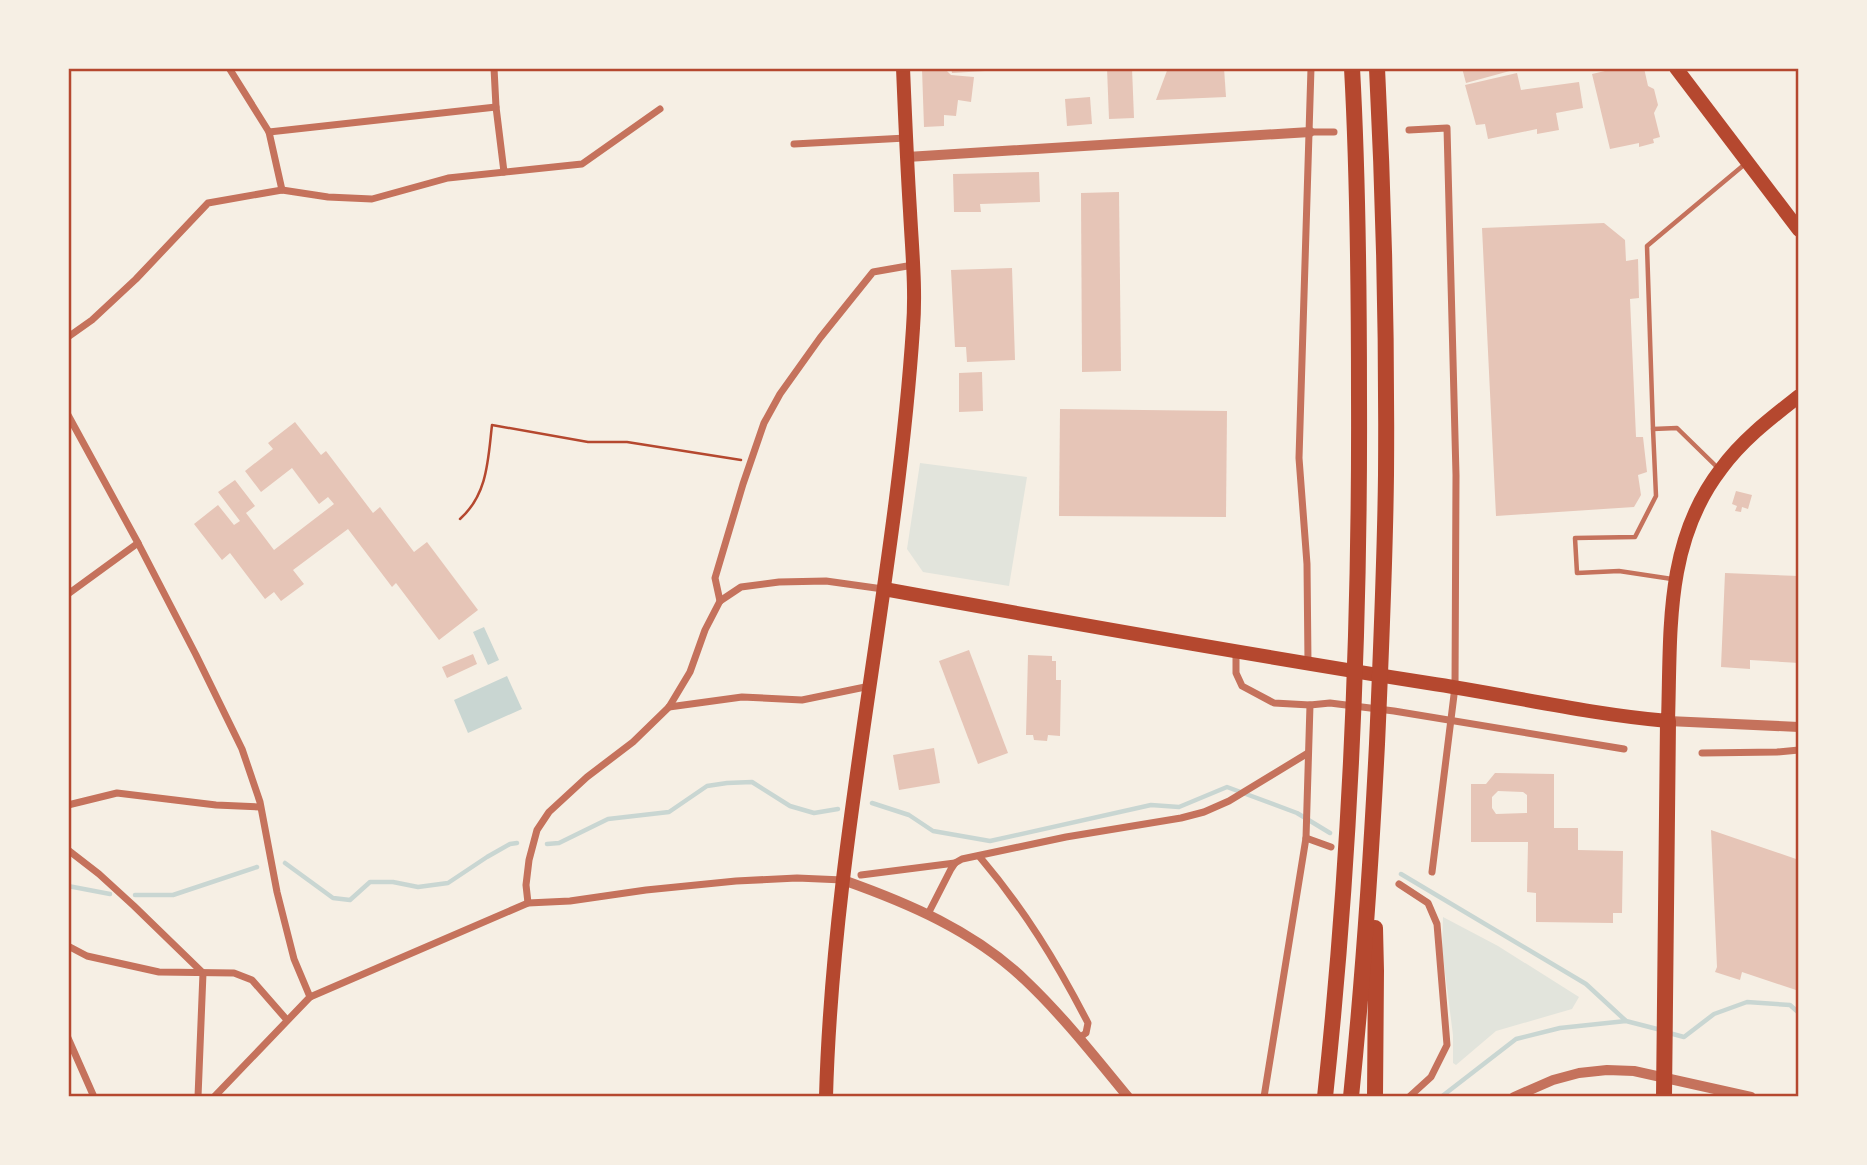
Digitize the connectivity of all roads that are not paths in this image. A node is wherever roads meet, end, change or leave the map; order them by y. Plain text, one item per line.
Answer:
1 (229, 68) edge
2 (494, 68) edge
3 (903, 68) edge
4 (1311, 68) edge
5 (1352, 68) edge
6 (1377, 68) edge
7 (1676, 68) edge
8 (496, 107) junction
9 (660, 109) dead end
10 (1409, 130) dead end
11 (269, 132) junction
12 (1310, 132) junction
13 (1334, 132) dead end
14 (906, 138) junction
15 (794, 144) dead end
16 (907, 157) junction
17 (1747, 162) junction
18 (505, 172) junction
19 (282, 190) junction
20 (1799, 230) edge
21 (913, 265) junction
22 (68, 337) edge
23 (1799, 396) edge
24 (68, 415) edge
25 (1653, 429) junction
26 (1720, 470) junction
27 (138, 543) junction
28 (1675, 580) junction
29 (884, 589) junction
30 (68, 594) edge
31 (720, 601) junction
32 (1236, 652) junction
33 (1308, 663) junction
34 (870, 686) junction
35 (1455, 687) junction
36 (1310, 705) junction
37 (669, 707) junction
38 (1451, 720) junction
39 (1668, 721) junction
40 (1799, 727) edge
41 (1624, 749) dead end
42 (1799, 750) edge
43 (1702, 752) dead end
44 (1308, 753) junction
45 (68, 805) edge
46 (260, 807) junction
47 (1307, 838) junction
48 (1372, 842) junction
49 (1331, 846) dead end
50 (68, 850) edge
51 (979, 856) junction
52 (955, 863) junction
53 (1432, 872) dead end
54 (861, 875) dead end
55 (843, 880) junction
56 (1399, 884) dead end
57 (528, 903) junction
58 (928, 914) junction
59 (1340, 928) junction
60 (68, 946) edge
61 (203, 973) junction
62 (310, 997) junction
63 (287, 1020) junction
64 (68, 1038) edge
65 (1079, 1038) junction
66 (1715, 1093) edge
67 (94, 1097) edge
68 (198, 1097) edge
69 (214, 1097) edge
70 (826, 1097) edge
71 (1128, 1097) edge
72 (1264, 1097) edge
73 (1319, 1097) edge
74 (1325, 1097) edge
75 (1351, 1097) edge
76 (1375, 1097) edge
77 (1409, 1097) edge
78 (1514, 1097) edge
79 (1664, 1097) edge
80 (1751, 1097) edge

1 - 11 street
2 - 8 street
3 - 14 main road
4 - 12 street
5 - 59 highway
6 - 48 highway
7 - 17 main road
8 - 11 street
8 - 18 street
9 - 18 street
10 - 35 street
11 - 19 street
12 - 13 street
12 - 16 street
12 - 33 street
14 - 15 street
14 - 16 main road
16 - 21 main road
17 - 20 main road
17 - 25 lane
18 - 19 street
19 - 22 street
21 - 29 main road
21 - 31 street
23 - 26 main road
24 - 27 street
25 - 26 lane
25 - 28 lane
26 - 28 main road
27 - 30 street
27 - 46 street
28 - 39 main road
29 - 31 street
29 - 32 main road
29 - 34 main road
31 - 37 street
32 - 33 main road
32 - 36 street
33 - 35 main road
34 - 37 street
34 - 55 main road
35 - 38 street
35 - 39 main road
36 - 38 street
36 - 44 street
37 - 57 street
38 - 41 street
38 - 53 street
39 - 40 street
39 - 79 highway
42 - 43 street
44 - 47 street
44 - 51 street
45 - 46 street
46 - 62 street
47 - 49 street
47 - 72 street
48 - 75 highway
48 - 76 highway
50 - 61 street
51 - 52 street
51 - 65 street
52 - 54 street
52 - 58 street
55 - 57 street
55 - 58 street
55 - 70 main road
56 - 77 street
57 - 62 street
58 - 65 street
59 - 73 highway
59 - 74 highway
60 - 61 street
61 - 63 street
61 - 68 street
62 - 63 street
63 - 69 street
64 - 67 street
65 - 71 street
66 - 78 street
66 - 80 street

